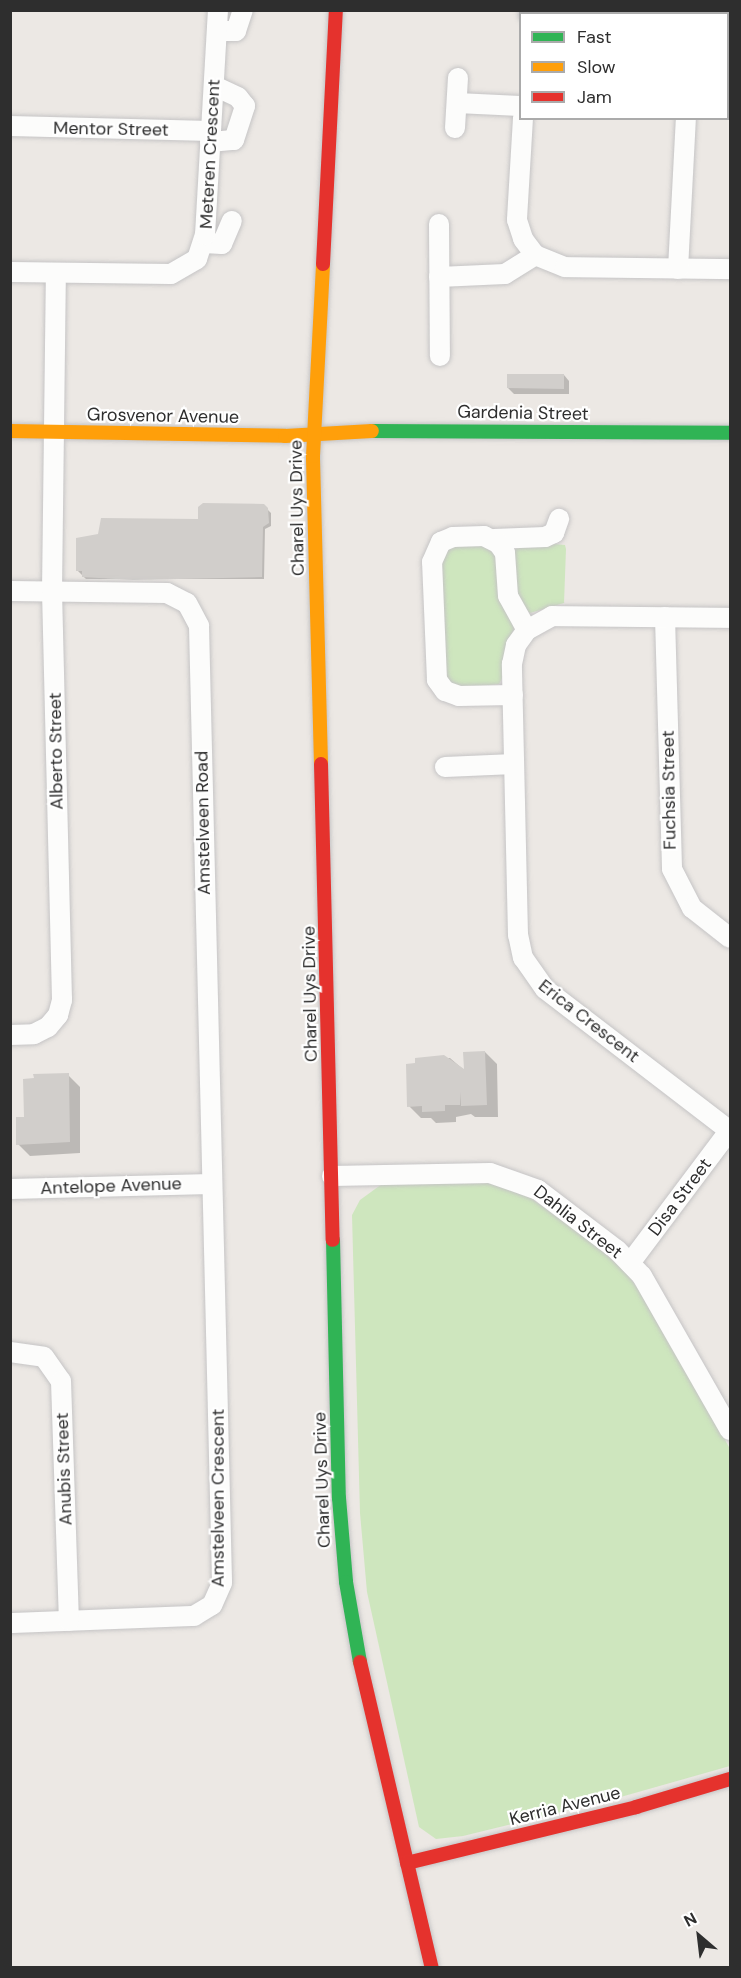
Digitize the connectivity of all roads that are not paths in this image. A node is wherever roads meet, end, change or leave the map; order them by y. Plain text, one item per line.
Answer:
1 (218, 10) edge
2 (243, 10) edge
3 (336, 10) edge
4 (217, 31) junction
5 (458, 78) dead end
6 (214, 86) junction
7 (457, 103) junction
8 (519, 106) edge
9 (523, 120) edge
10 (687, 120) edge
11 (10, 126) edge
12 (455, 128) dead end
13 (211, 137) junction
14 (232, 221) dead end
15 (439, 224) dead end
16 (204, 243) junction
17 (535, 255) junction
18 (678, 269) junction
19 (730, 269) edge
20 (10, 272) edge
21 (56, 273) junction
22 (439, 277) junction
23 (440, 356) dead end
24 (10, 431) edge
25 (54, 432) junction
26 (314, 433) junction
27 (730, 433) edge
28 (560, 519) dead end
29 (494, 539) junction
30 (10, 591) edge
31 (52, 592) junction
32 (665, 617) junction
33 (730, 618) edge
34 (527, 630) junction
35 (513, 695) junction
36 (514, 764) junction
37 (445, 766) dead end
38 (730, 938) edge
39 (10, 1035) edge
40 (730, 1131) edge
41 (332, 1176) junction
42 (211, 1184) junction
43 (10, 1189) edge
44 (630, 1263) junction
45 (10, 1352) edge
46 (730, 1430) edge
47 (69, 1621) junction
48 (10, 1623) edge
49 (730, 1779) edge
50 (407, 1863) junction
51 (432, 1968) edge

1 - 4 street, Meteren Crescent
2 - 4 street
3 - 26 main road, Charel Uys Drive
4 - 6 street, Meteren Crescent
5 - 7 street
6 - 13 street, Meteren Crescent
6 - 13 street, Mentor Street
7 - 8 street
7 - 12 street
9 - 17 street
10 - 18 street
11 - 13 street, Mentor Street
13 - 16 street, Meteren Crescent
14 - 16 street
15 - 22 street
16 - 21 street, Meteren Crescent
17 - 18 street
17 - 22 street
18 - 19 street
20 - 21 street, Meteren Crescent
21 - 25 street
22 - 23 street
24 - 25 main road, Grosvenor Avenue
25 - 26 main road, Grosvenor Avenue
25 - 31 street, Alberto Street
26 - 27 main road, Gardenia Street
26 - 41 main road, Charel Uys Drive
28 - 29 street
29 - 34 street
29 - 35 street
30 - 31 street, Amstelveen Road
31 - 39 street, Alberto Street
31 - 42 street, Amstelveen Road
32 - 33 street
32 - 34 street
32 - 38 street, Fuchsia Street
34 - 35 street, Erica Crescent
35 - 36 street, Erica Crescent
36 - 37 street
36 - 40 street, Erica Crescent
40 - 44 street, Disa Street
41 - 44 street, Dahlia Street
41 - 50 main road, Charel Uys Drive
42 - 43 street, Antelope Avenue
42 - 47 street, Amstelveen Crescent
44 - 46 street, Dahlia Street
45 - 47 street, Anubis Street
47 - 48 street, Amstelveen Crescent
49 - 50 main road, Kerria Avenue
50 - 51 main road, Charel Uys Drive

